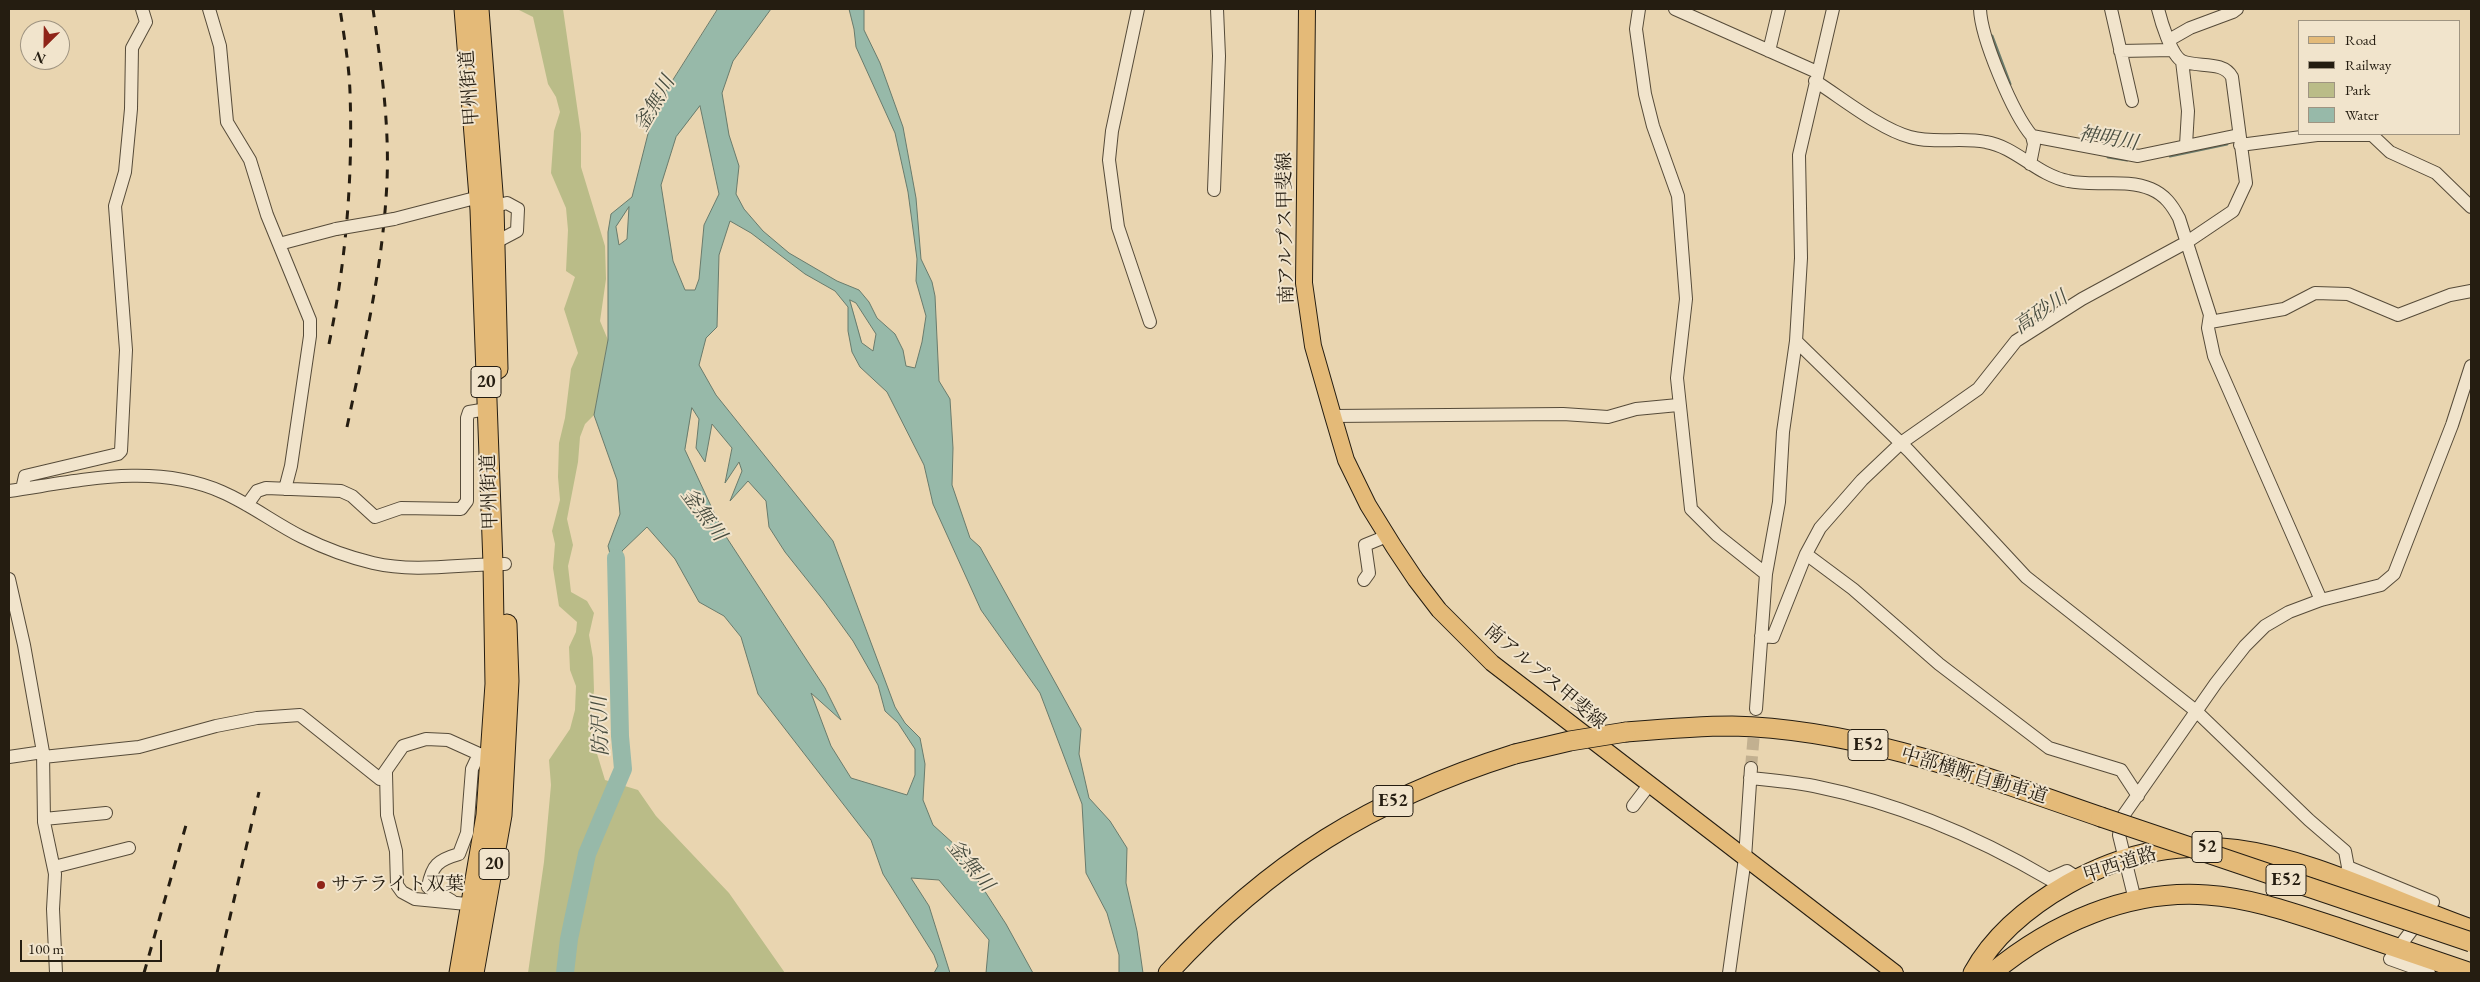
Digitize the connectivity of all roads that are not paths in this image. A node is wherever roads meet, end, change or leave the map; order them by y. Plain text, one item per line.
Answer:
1 (142, 9) edge
2 (210, 9) edge
3 (464, 9) edge
4 (479, 9) edge
5 (1138, 9) edge
6 (1217, 9) edge
7 (1307, 9) edge
8 (1640, 9) edge
9 (1675, 9) edge
10 (1778, 9) edge
11 (1834, 9) edge
12 (1980, 9) edge
13 (2111, 9) edge
14 (2158, 9) edge
15 (2237, 9) edge
16 (2171, 45) junction
17 (2120, 51) junction
18 (1770, 52) junction
19 (2182, 60) junction
20 (1816, 76) junction
21 (2132, 101) dead end
22 (2032, 136) junction
23 (2239, 140) junction
24 (2186, 145) junction
25 (2030, 164) junction
26 (1214, 190) dead end
27 (484, 204) junction
28 (2471, 207) edge
29 (2187, 242) junction
30 (279, 244) junction
31 (2471, 292) edge
32 (1150, 322) dead end
33 (2210, 322) junction
34 (1796, 340) junction
35 (2471, 366) edge
36 (1678, 406) junction
37 (487, 409) junction
38 (1333, 416) junction
39 (1901, 443) junction
40 (285, 488) junction
41 (22, 489) junction
42 (9, 491) edge
43 (246, 505) junction
44 (1388, 536) junction
45 (1806, 554) junction
46 (499, 564) junction
47 (1766, 574) junction
48 (9, 578) edge
49 (1364, 580) dead end
50 (2321, 600) junction
51 (1761, 636) junction
52 (1756, 709) tunnel mouth
53 (2196, 711) junction
54 (43, 755) junction
55 (485, 755) junction
56 (9, 757) edge
57 (386, 773) junction
58 (1650, 785) junction
59 (2138, 796) junction
60 (1633, 806) dead end
61 (106, 813) dead end
62 (44, 819) junction
63 (129, 848) dead end
64 (1745, 858) junction
65 (2125, 859) junction
66 (54, 867) junction
67 (2347, 873) junction
68 (2078, 878) junction
69 (2135, 900) junction
70 (472, 905) junction
71 (2430, 907) junction
72 (2471, 929) edge
73 (2471, 942) edge
74 (2398, 948) junction
75 (56, 973) edge
76 (458, 973) edge
77 (474, 973) edge
78 (1168, 973) edge
79 (1729, 973) edge
80 (1895, 973) edge
81 (1973, 973) edge
82 (1992, 973) edge
83 (2429, 973) edge
84 (2471, 973) edge

1 - 41 street
2 - 30 street
3 - 27 highway, 甲州街道 / 20
4 - 27 highway, 甲州街道 / 20
5 - 32 street
6 - 26 street
7 - 38 main road, 南アルプス甲斐線
8 - 36 street
9 - 18 street
10 - 18 street
11 - 20 street
12 - 22 street
13 - 17 street
14 - 16 street
15 - 16 street
16 - 17 street
16 - 19 street
17 - 21 street
18 - 20 street
19 - 23 street
19 - 24 street
20 - 25 street
20 - 34 street
22 - 24 street
22 - 25 street
23 - 24 street
23 - 28 street
23 - 29 street
25 - 29 street
27 - 30 street, bridge
27 - 37 highway, 甲州街道 / 20
27 - 46 highway, 甲州街道 / 20
29 - 33 street
29 - 39 street
30 - 40 street
31 - 33 street
33 - 50 street
34 - 39 street
34 - 47 street
35 - 50 street
36 - 38 street
36 - 47 street
37 - 40 street
37 - 46 highway, 甲州街道 / 20
38 - 44 main road, 南アルプス甲斐線
39 - 45 street
39 - 53 street
40 - 43 street
41 - 42 street
41 - 43 street
43 - 46 street
44 - 49 street
44 - 58 main road, 南アルプス甲斐線
45 - 51 street
45 - 59 street
46 - 55 highway, 甲州街道 / 20
46 - 70 highway, 甲州街道 / 20
47 - 51 street
48 - 54 street
50 - 53 street
51 - 52 street
53 - 59 street
53 - 67 street
54 - 56 street
54 - 57 street
54 - 62 street
55 - 57 street
55 - 70 highway, 甲州街道 / 20
55 - 70 street
57 - 70 street
58 - 60 street
58 - 64 main road, 南アルプス甲斐線
59 - 65 street
61 - 62 street
62 - 66 street
63 - 66 street
64 - 68 street
64 - 79 street
64 - 80 main road, 南アルプス甲斐線
65 - 67 highway, 甲西道路 / 52
65 - 68 highway, 甲西道路 / 52
65 - 69 street
66 - 75 street
67 - 71 highway, 甲西道路 / 52
68 - 81 highway, 甲西道路 / 52
69 - 74 highway, 甲西道路
69 - 82 highway, 甲西道路
70 - 76 highway, 甲州街道 / 20
70 - 77 highway, 甲州街道 / 20
71 - 72 highway, 甲西道路 / 52
71 - 74 street
73 - 78 highway, 中部横断自動車道 / E52, bridge
74 - 83 street
74 - 84 highway, 甲西道路

